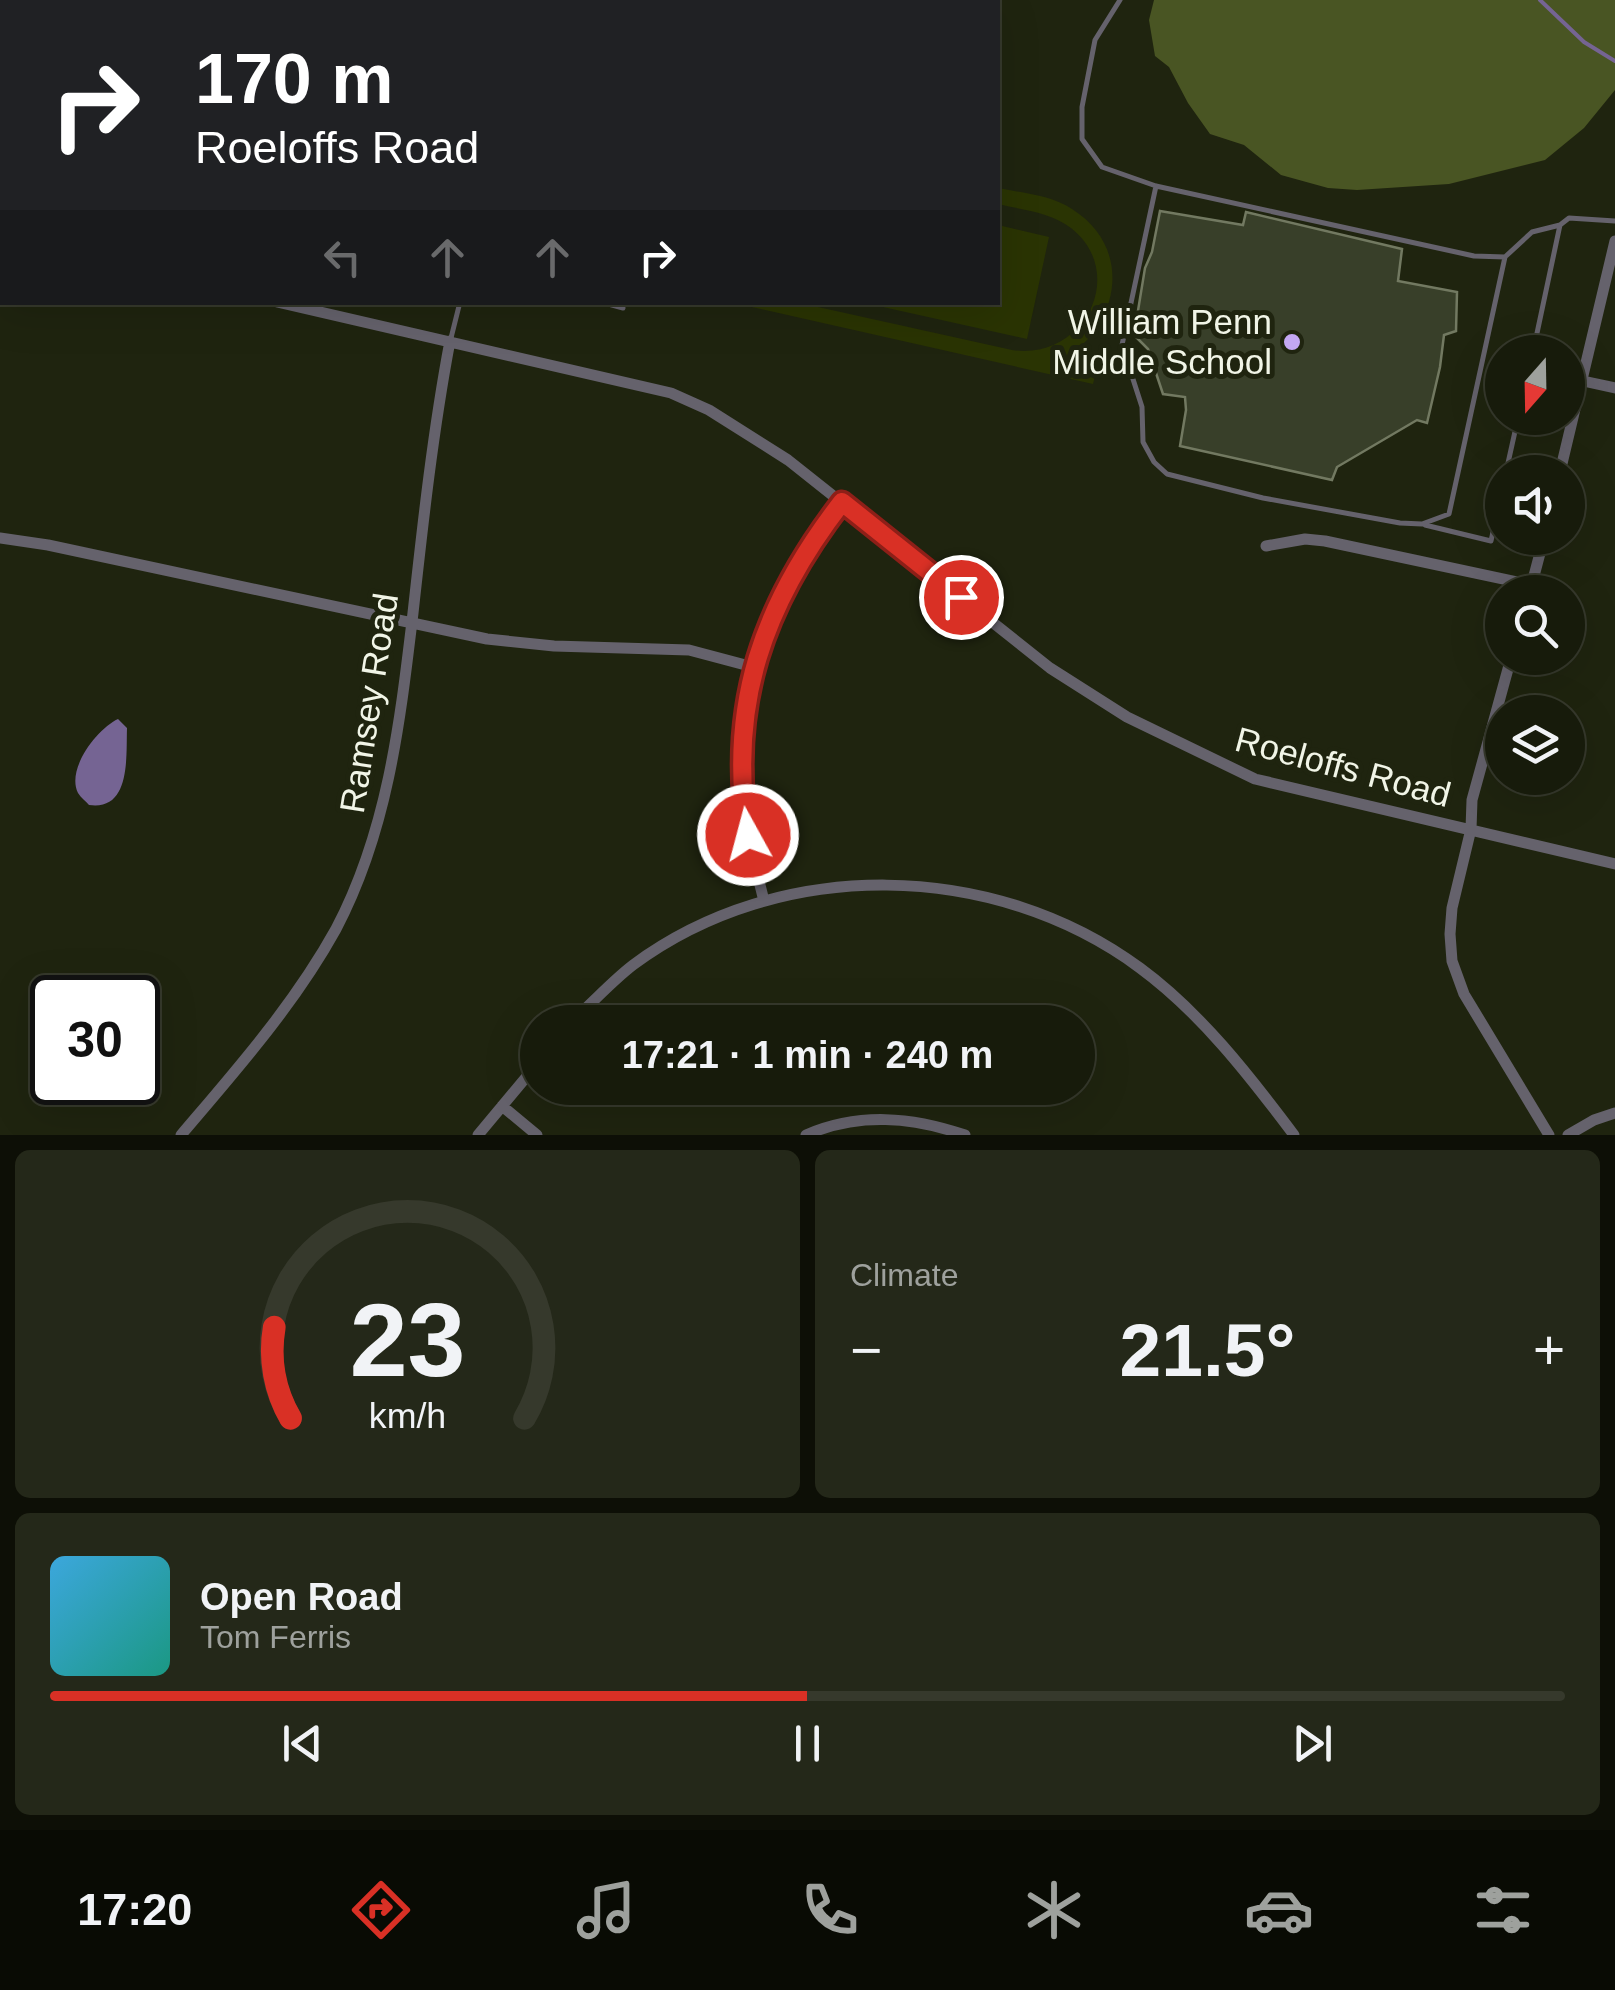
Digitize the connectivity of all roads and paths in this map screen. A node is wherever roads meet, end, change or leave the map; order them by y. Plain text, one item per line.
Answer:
1 (1120, 0) edge
2 (1156, 186) junction
3 (1615, 221) edge
4 (1560, 225) junction
5 (1615, 241) edge
6 (1505, 257) junction
7 (290, 305) edge
8 (459, 305) edge
9 (612, 305) edge
10 (623, 308) dead end
11 (1536, 335) edge
12 (450, 341) junction
13 (1585, 372) edge
14 (1585, 381) edge
15 (1615, 388) edge
16 (842, 502) junction
17 (1422, 524) junction
18 (0, 538) edge
19 (1485, 540) edge
20 (1266, 546) dead end
21 (1485, 578) edge
22 (412, 624) junction
23 (753, 668) junction
24 (1506, 675) edge
25 (1471, 829) junction
26 (1615, 864) edge
27 (764, 901) junction
28 (589, 1005) edge
29 (520, 1085) edge
30 (502, 1106) junction
31 (1615, 1113) edge
32 (180, 1135) edge
33 (478, 1135) edge
34 (537, 1135) edge
35 (806, 1135) edge
36 (965, 1135) edge
37 (1294, 1135) edge
38 (1549, 1135) edge
39 (1568, 1135) edge

1 - 2 lane
2 - 6 lane
2 - 17 lane
3 - 4 lane
4 - 6 lane
4 - 11 lane
5 - 13 street
6 - 17 lane
7 - 12 street, Roeloffs Road
8 - 12 lane
9 - 10 lane
12 - 16 street, Roeloffs Road
12 - 22 street, Ramsey Road
14 - 15 street
16 - 23 street
16 - 25 street, Roeloffs Road
17 - 19 lane
18 - 22 street
20 - 21 street
22 - 23 street
22 - 32 street, Ramsey Road
23 - 27 street
24 - 25 street
25 - 26 street, Roeloffs Road
25 - 38 street
27 - 28 street
27 - 37 street
29 - 30 street
30 - 33 street
30 - 34 street
31 - 39 street
35 - 36 street

